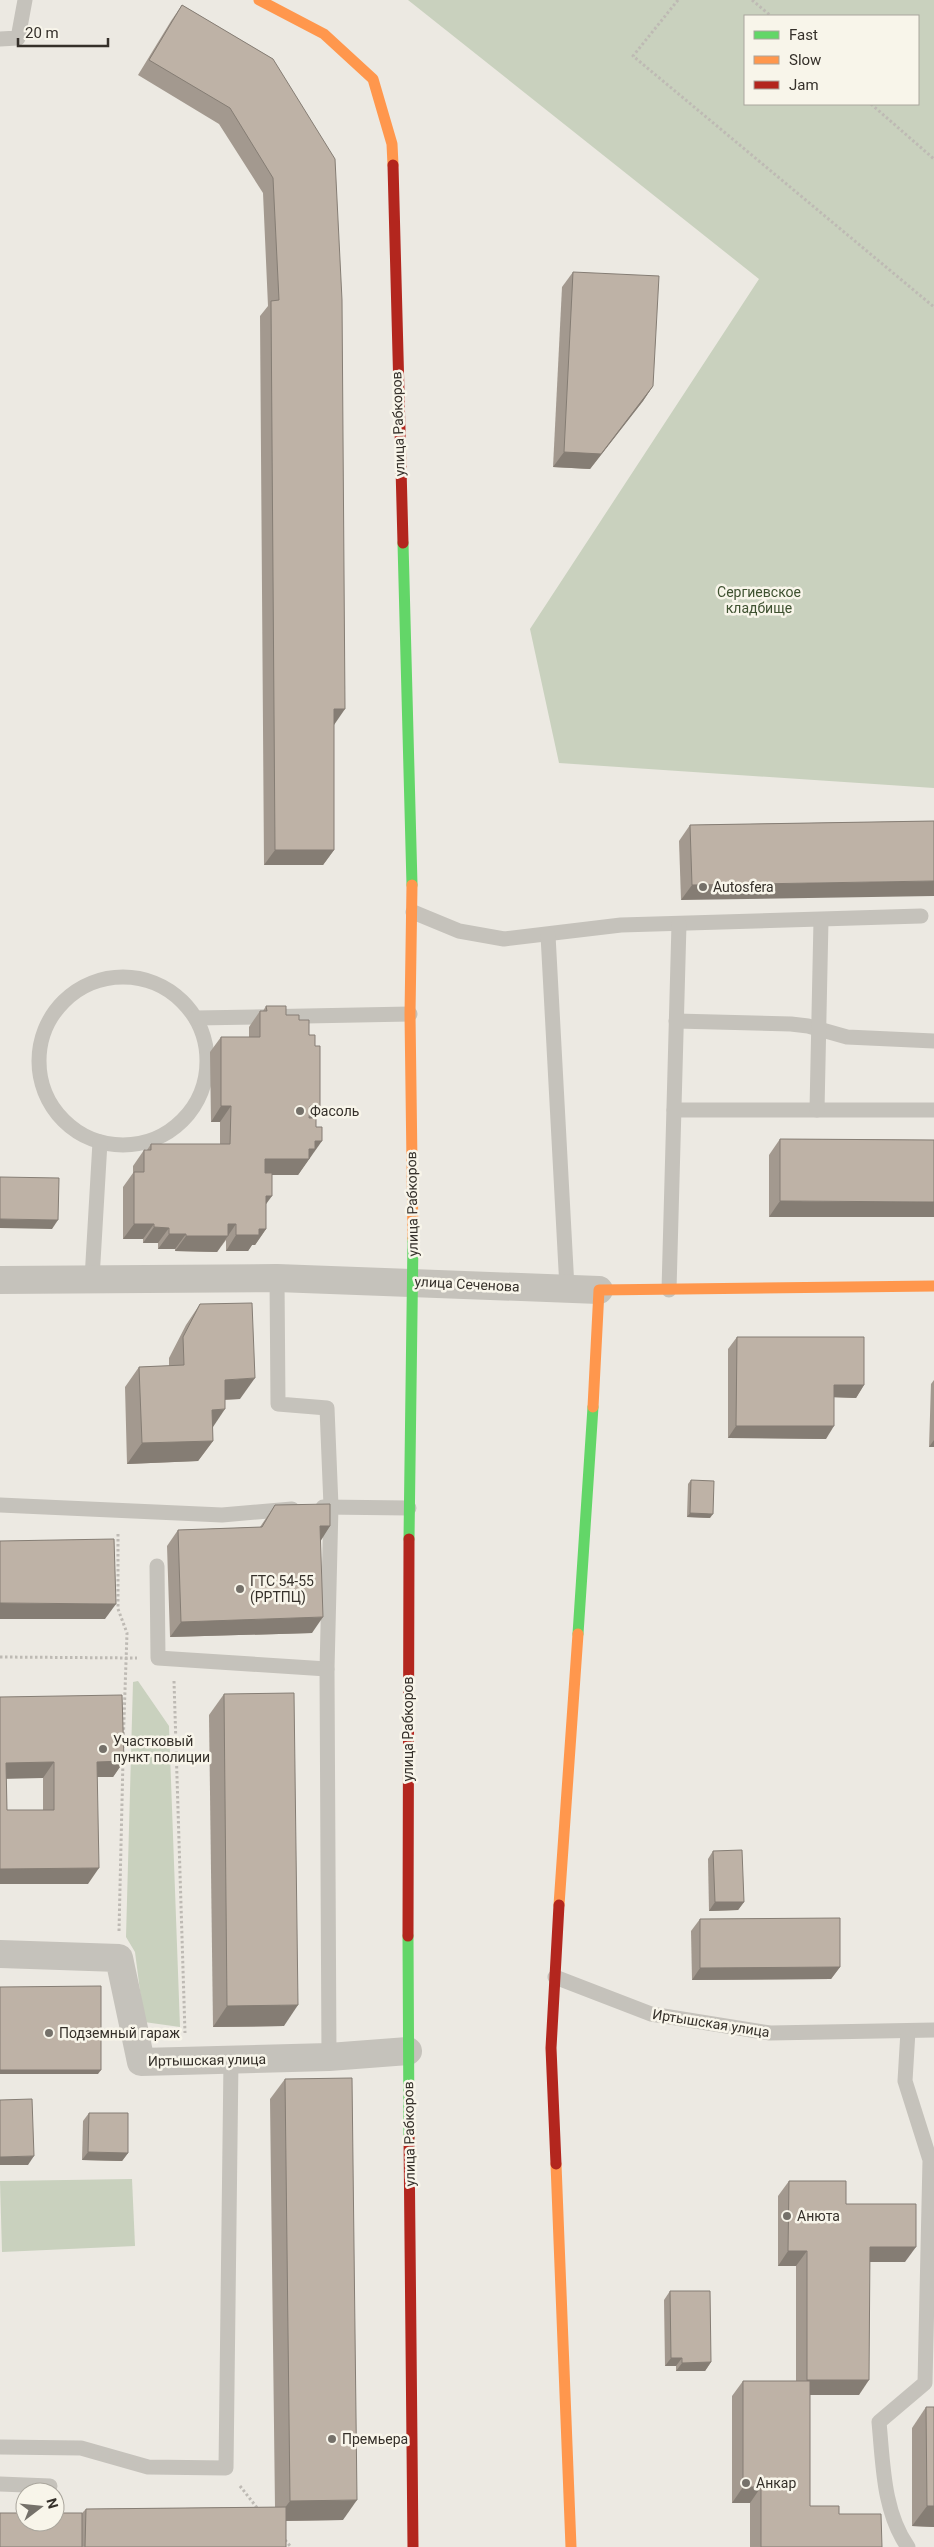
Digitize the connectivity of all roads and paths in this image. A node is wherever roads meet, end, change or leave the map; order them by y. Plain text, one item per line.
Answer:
1 (25, 0) edge
2 (259, 0) edge
3 (678, 0) edge
4 (752, 0) edge
5 (770, 15) edge
6 (0, 39) edge
7 (872, 105) edge
8 (934, 159) edge
9 (934, 307) edge
10 (412, 912) junction
11 (921, 916) dead end
12 (821, 920) junction
13 (679, 924) junction
14 (548, 935) junction
15 (410, 1014) junction
16 (196, 1018) junction
17 (676, 1021) junction
18 (819, 1029) junction
19 (934, 1041) edge
20 (674, 1110) junction
21 (817, 1110) junction
22 (934, 1110) edge
23 (100, 1142) junction
24 (277, 1278) junction
25 (92, 1279) junction
26 (0, 1280) edge
27 (414, 1281) junction
28 (934, 1286) edge
29 (567, 1288) junction
30 (599, 1290) junction
31 (669, 1290) junction
32 (0, 1505) edge
33 (331, 1506) junction
34 (408, 1508) junction
35 (118, 1511) junction
36 (156, 1566) dead end
37 (0, 1657) edge
38 (127, 1658) junction
39 (166, 1659) junction
40 (327, 1669) junction
41 (0, 1954) edge
42 (119, 1958) junction
43 (555, 1978) junction
44 (934, 2030) edge
45 (908, 2031) junction
46 (408, 2051) junction
47 (329, 2057) junction
48 (231, 2060) junction
49 (186, 2061) junction
50 (930, 2384) edge
51 (0, 2447) edge
52 (226, 2468) junction
53 (0, 2484) edge
54 (15, 2485) edge
55 (259, 2510) edge
56 (284, 2540) edge
57 (291, 2547) edge
58 (413, 2547) edge
59 (571, 2547) edge
60 (908, 2547) edge

1 - 6 lane
2 - 10 street, улица Рабкоров
3 - 9 path
4 - 5 path
7 - 8 path
10 - 14 lane
10 - 15 street, улица Рабкоров
11 - 12 lane
12 - 13 lane
12 - 18 lane
13 - 14 lane
13 - 17 lane
14 - 29 lane
15 - 16 lane
15 - 27 street, улица Рабкоров
16 - 23 lane
16 - 23 lane
17 - 18 lane
17 - 20 lane
18 - 19 lane
18 - 21 lane
20 - 21 lane
20 - 31 lane
21 - 22 lane
23 - 25 lane
24 - 25 street, улица Сеченова
24 - 27 street, улица Сеченова
24 - 33 lane
25 - 26 street, улица Сеченова
27 - 29 street, улица Сеченова
27 - 34 street, улица Рабкоров
28 - 31 street, улица Сеченова
29 - 30 street, улица Сеченова
30 - 31 street, улица Сеченова
30 - 43 street
32 - 35 lane
33 - 34 lane
33 - 35 lane
33 - 40 lane
34 - 46 street, улица Рабкоров
35 - 38 path
36 - 39 lane
37 - 38 path
38 - 39 path
38 - 42 path
39 - 40 lane
39 - 49 path
40 - 47 lane
41 - 42 street
42 - 49 street, Иртышская улица
43 - 45 lane, Иртышская улица
43 - 59 street
44 - 45 lane, Иртышская улица
45 - 50 lane
46 - 47 street, Иртышская улица
46 - 58 street, улица Рабкоров
47 - 48 street, Иртышская улица
48 - 49 street, Иртышская улица
48 - 52 lane
50 - 60 lane
51 - 52 lane
52 - 55 path
53 - 54 lane
56 - 57 path

